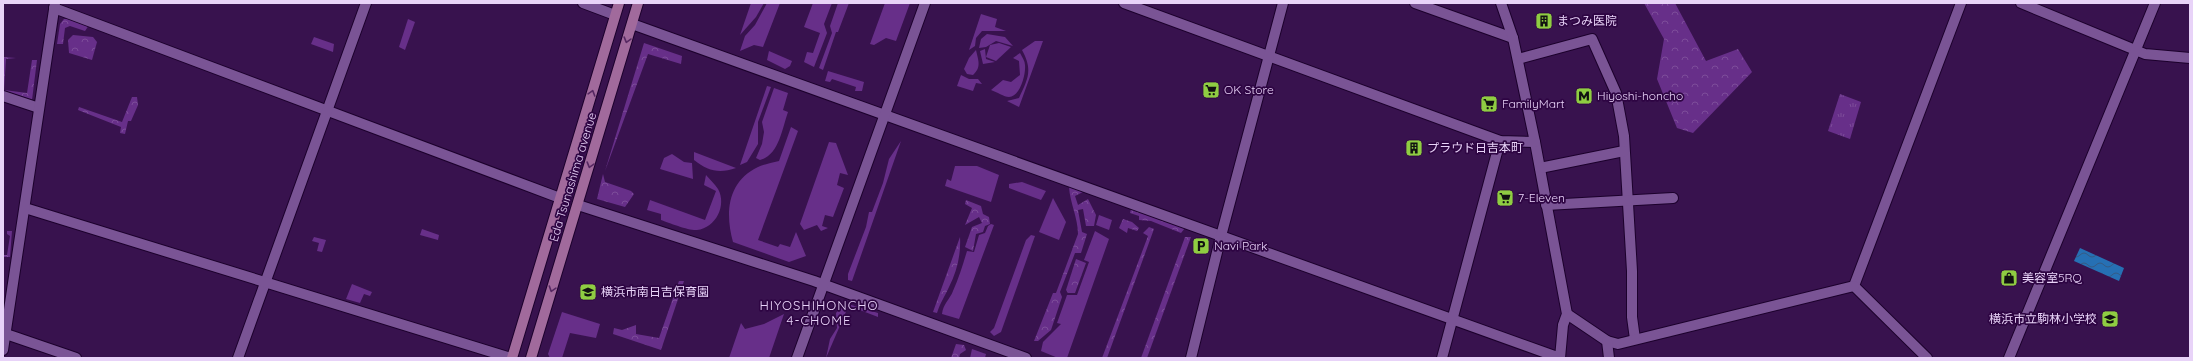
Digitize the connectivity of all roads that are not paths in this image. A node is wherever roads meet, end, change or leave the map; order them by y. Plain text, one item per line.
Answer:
1 (366, 3) edge
2 (583, 3) edge
3 (619, 3) edge
4 (638, 3) edge
5 (925, 3) edge
6 (1124, 3) edge
7 (1283, 3) edge
8 (1415, 3) edge
9 (1501, 3) edge
10 (1961, 3) edge
11 (2021, 3) edge
12 (2155, 3) edge
13 (2160, 3) edge
14 (54, 6) edge
15 (2046, 8) edge
16 (615, 14) junction
17 (2150, 15) junction
18 (632, 24) junction
19 (1513, 38) junction
20 (2137, 50) junction
21 (1269, 56) junction
22 (2190, 58) edge
23 (1518, 59) junction
24 (3, 96) edge
25 (39, 108) junction
26 (327, 111) junction
27 (885, 115) junction
28 (1500, 141) junction
29 (1535, 142) junction
30 (1624, 151) junction
31 (1540, 168) junction
32 (560, 198) junction
33 (1673, 198) dead end
34 (1628, 200) junction
35 (578, 205) junction
36 (1546, 205) junction
37 (25, 208) junction
38 (1221, 236) junction
39 (265, 282) junction
40 (824, 285) junction
41 (1854, 286) junction
42 (1567, 314) junction
43 (1453, 319) junction
44 (6, 334) junction
45 (1635, 339) junction
46 (1607, 341) junction
47 (3, 350) edge
48 (76, 358) edge
49 (238, 358) edge
50 (512, 358) edge
51 (531, 358) edge
52 (797, 358) edge
53 (1026, 358) edge
54 (1191, 358) edge
55 (1442, 358) edge
56 (1609, 358) edge
57 (1927, 358) edge
58 (2009, 358) edge

1 - 26 street
2 - 16 street
3 - 16 main road, Eda Tsunashima avenue
4 - 18 main road, Eda Tsunashima avenue
5 - 27 street
6 - 21 street
7 - 21 street
8 - 19 street
9 - 19 street
10 - 41 street
11 - 15 street
12 - 17 street
13 - 17 street
14 - 25 street
14 - 26 street
15 - 20 street
32 -> 16 main road, Eda Tsunashima avenue
17 - 20 street
18 - 27 street
18 -> 35 main road, Eda Tsunashima avenue
19 - 23 street
20 - 22 street
20 - 58 street
21 - 28 street
21 - 38 street
23 - 29 street
23 - 30 street
24 - 25 street
25 - 37 street
26 - 32 street
26 - 39 street
27 - 38 street
27 - 40 street
28 - 29 street
28 - 43 street
29 - 31 street
30 - 31 street
30 - 34 street
31 - 36 street
32 - 50 main road, Eda Tsunashima avenue
33 - 34 street
34 - 36 street
34 - 45 street
35 - 40 street
35 -> 51 main road, Eda Tsunashima avenue
36 - 42 street
37 - 39 street
37 - 44 street
38 - 43 street
38 - 54 street
39 - 49 street
39 - 50 street
40 - 52 street
40 - 53 street
41 - 45 street
41 - 57 street
42 - 43 street
42 - 46 street
43 - 55 street
44 - 47 street
44 - 48 street
45 - 46 street
46 - 56 street

